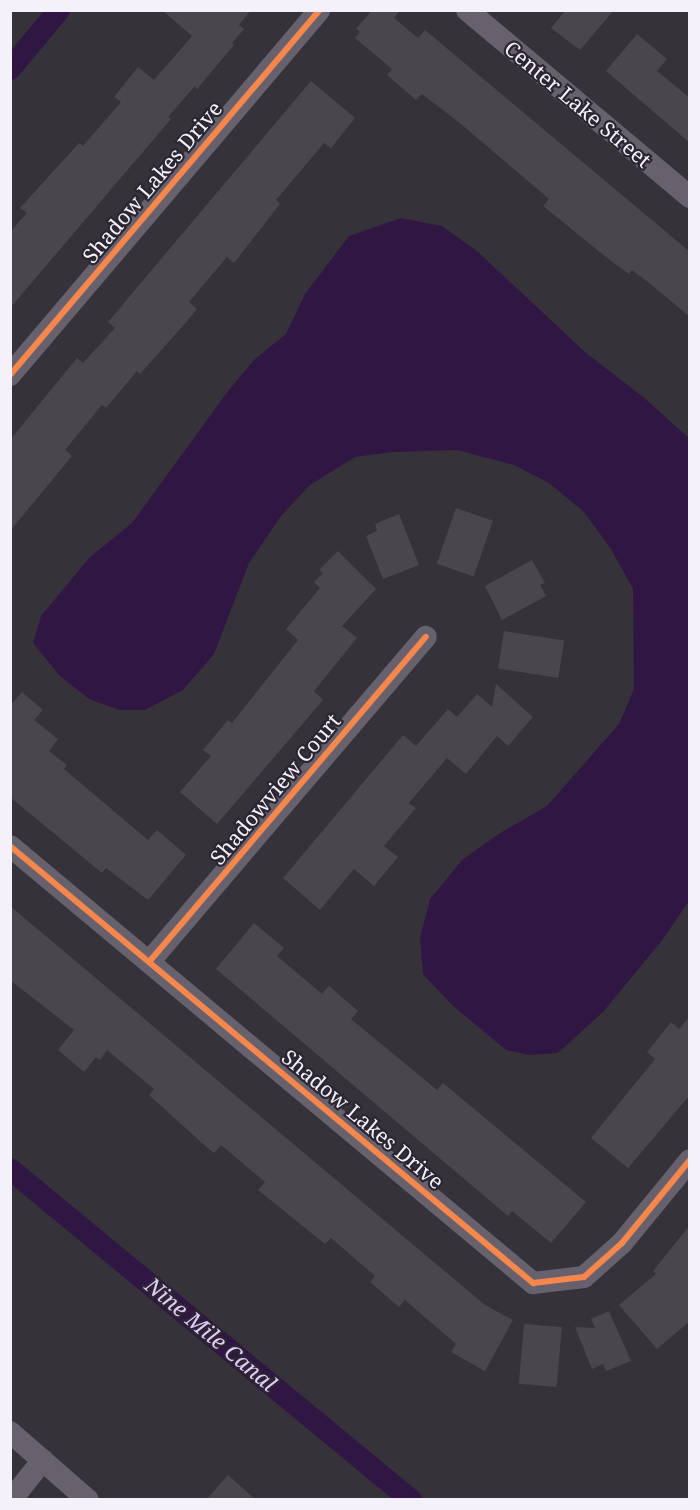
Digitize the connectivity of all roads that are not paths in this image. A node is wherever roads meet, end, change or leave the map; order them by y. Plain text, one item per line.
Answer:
1 (319, 10) edge
2 (467, 10) edge
3 (690, 197) edge
4 (10, 375) edge
5 (426, 637) dead end
6 (10, 846) edge
7 (149, 962) junction
8 (690, 1160) edge
9 (10, 1432) edge
10 (43, 1461) junction
11 (11, 1500) edge
12 (88, 1500) edge

1 - 4 street, Shadow Lakes Drive
2 - 3 street, Center Lake Street
5 - 7 street, Shadowview Court
6 - 7 street, Shadow Lakes Drive
7 - 8 street, Shadow Lakes Drive
9 - 10 street
10 - 11 street
10 - 12 street

